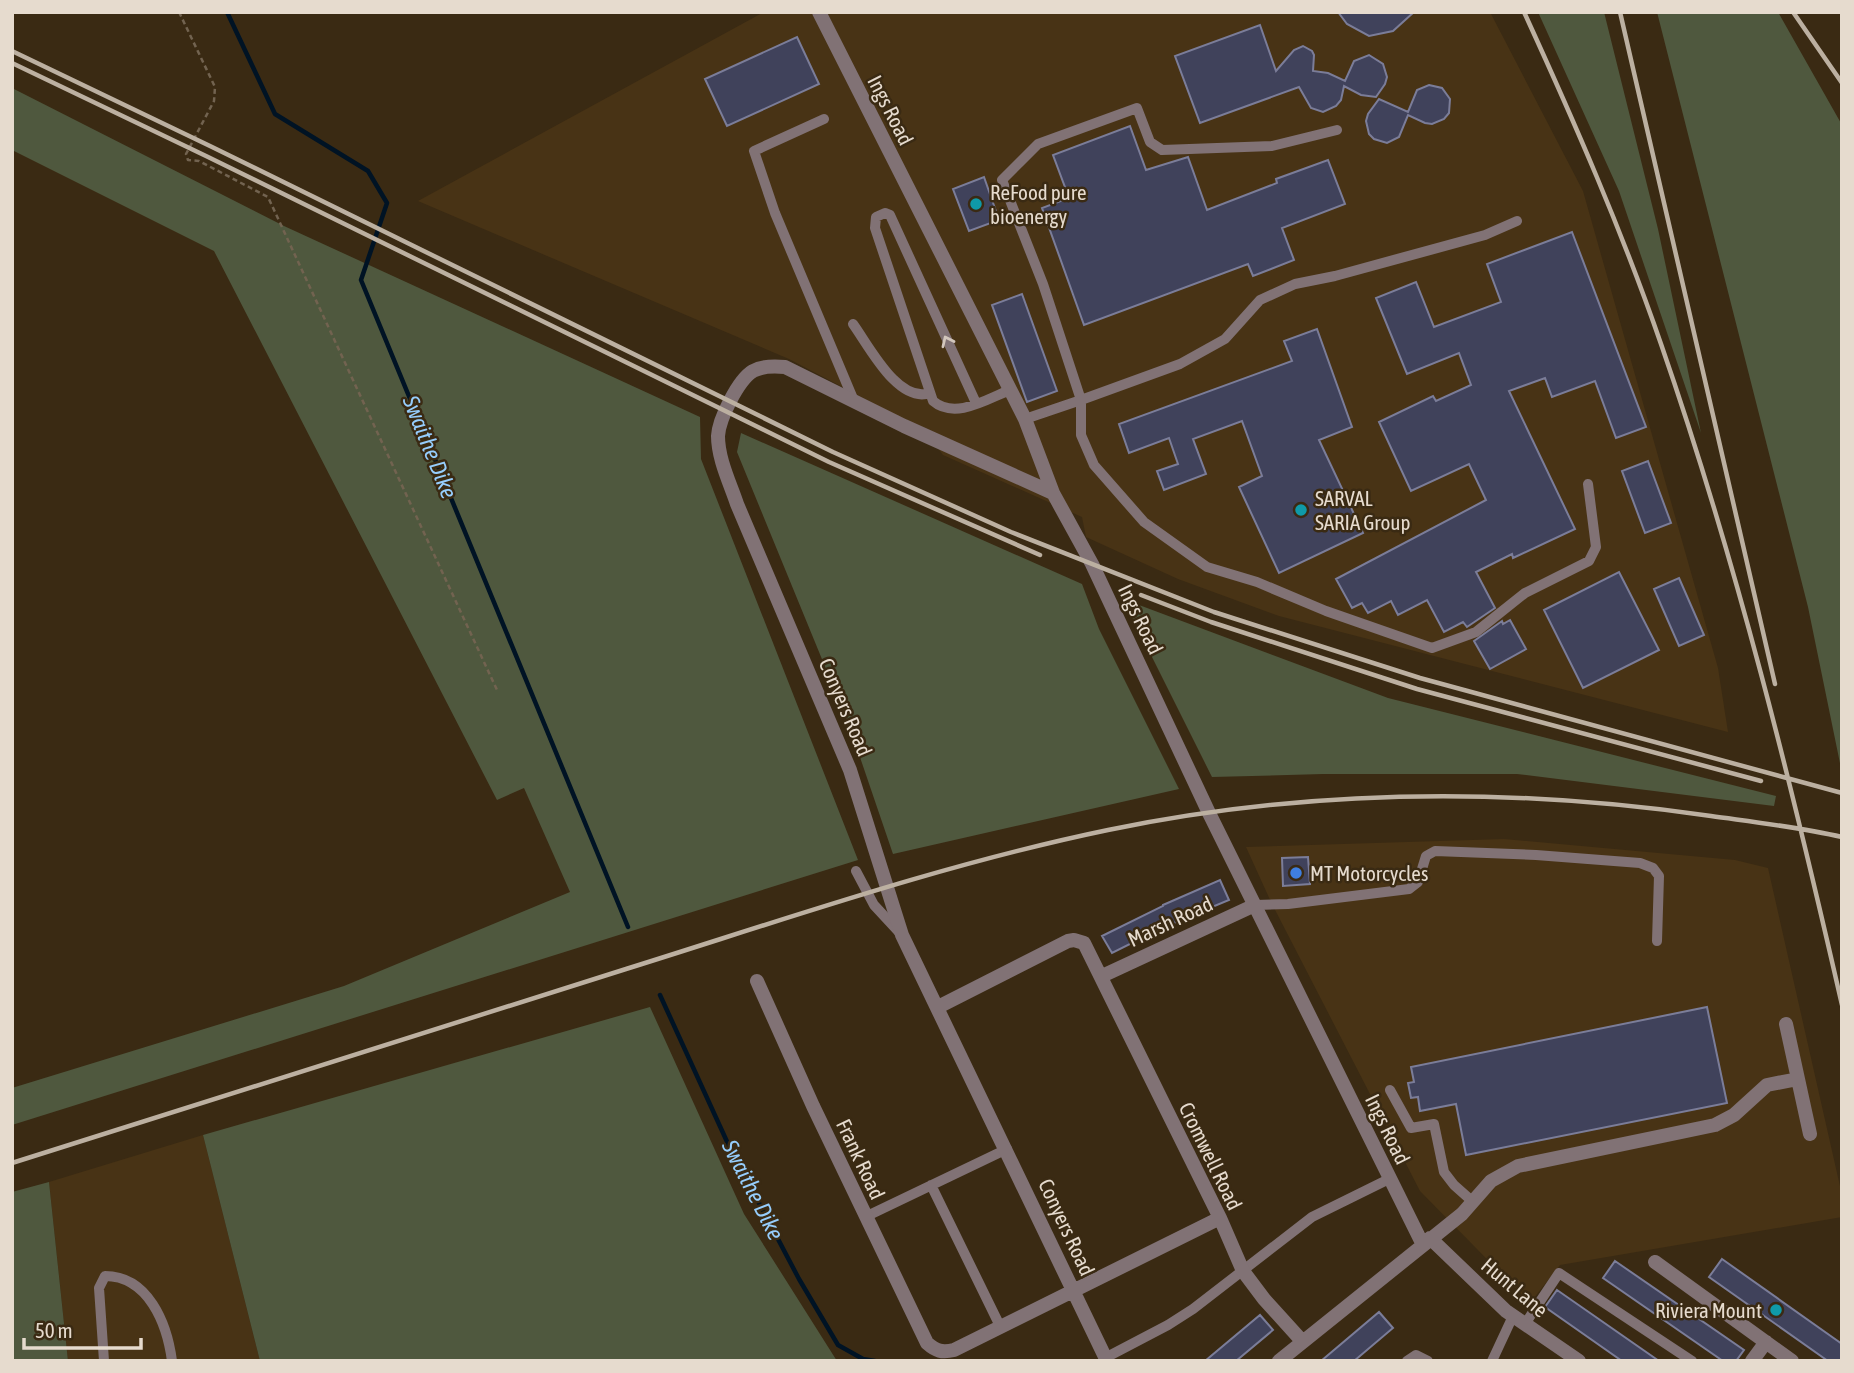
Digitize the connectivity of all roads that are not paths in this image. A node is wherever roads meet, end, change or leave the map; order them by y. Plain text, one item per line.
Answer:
1 (819, 12) edge
2 (824, 119) dead end
3 (1338, 130) dead end
4 (1517, 221) dead end
5 (853, 324) dead end
6 (1010, 390) junction
7 (930, 393) junction
8 (1081, 400) junction
9 (854, 401) junction
10 (976, 403) junction
11 (1025, 419) junction
12 (1588, 484) dead end
13 (1053, 493) junction
14 (856, 871) dead end
15 (1255, 905) junction
16 (902, 935) junction
17 (1657, 941) dead end
18 (1102, 976) junction
19 (757, 981) dead end
20 (939, 1007) junction
21 (1786, 1024) dead end
22 (1798, 1079) junction
23 (1390, 1090) dead end
24 (1810, 1134) dead end
25 (1007, 1149) junction
26 (1389, 1179) junction
27 (931, 1185) junction
28 (1472, 1201) junction
29 (865, 1217) junction
30 (1220, 1218) junction
31 (1426, 1241) junction
32 (1655, 1262) dead end
33 (1243, 1271) junction
34 (1073, 1290) junction
35 (1519, 1320) junction
36 (1000, 1326) junction
37 (1302, 1341) junction
38 (1766, 1342) junction
39 (1106, 1359) edge
40 (104, 1361) edge
41 (172, 1361) edge
42 (1279, 1361) edge
43 (1407, 1361) edge
44 (1428, 1361) edge
45 (1492, 1361) edge
46 (1578, 1361) edge
47 (1692, 1361) edge
48 (1752, 1361) edge
49 (1792, 1361) edge

1 - 6 street, Ings Road
2 - 9 lane
3 - 8 lane
4 - 8 lane
5 - 7 lane
6 - 10 lane
6 - 11 street, Ings Road
7 - 10 lane
10 -> 7 lane
8 - 11 lane
8 - 12 lane
9 - 13 street, Conyers Road
9 - 16 street, Conyers Road
11 - 13 street, Ings Road
13 - 15 street, Ings Road
14 - 16 lane
15 - 17 lane
15 - 18 street, Marsh Road
15 - 26 street, Ings Road
16 - 20 street, Conyers Road
18 - 20 street, Cromwell Road
18 - 30 street, Cromwell Road
19 - 29 street, Frank Road
20 - 25 street, Conyers Road
21 - 22 street
22 - 24 street
22 - 28 street
23 - 28 lane
25 - 27 lane
25 - 34 street, Conyers Road
26 - 31 street, Ings Road
26 - 33 lane
27 - 29 lane
27 - 36 lane
28 - 31 street
29 - 36 street, Frank Road
30 - 33 street, Cromwell Road
30 - 34 street
31 - 35 street, Hunt Lane
31 - 37 street
32 - 38 street
33 - 37 street, Cromwell Road
33 - 39 lane
34 - 36 street
34 - 39 street, Conyers Road
35 - 45 lane
35 - 46 street, Hunt Lane
35 - 47 lane
37 - 42 street
38 - 48 street
38 - 49 street
40 - 41 lane
43 - 44 lane

